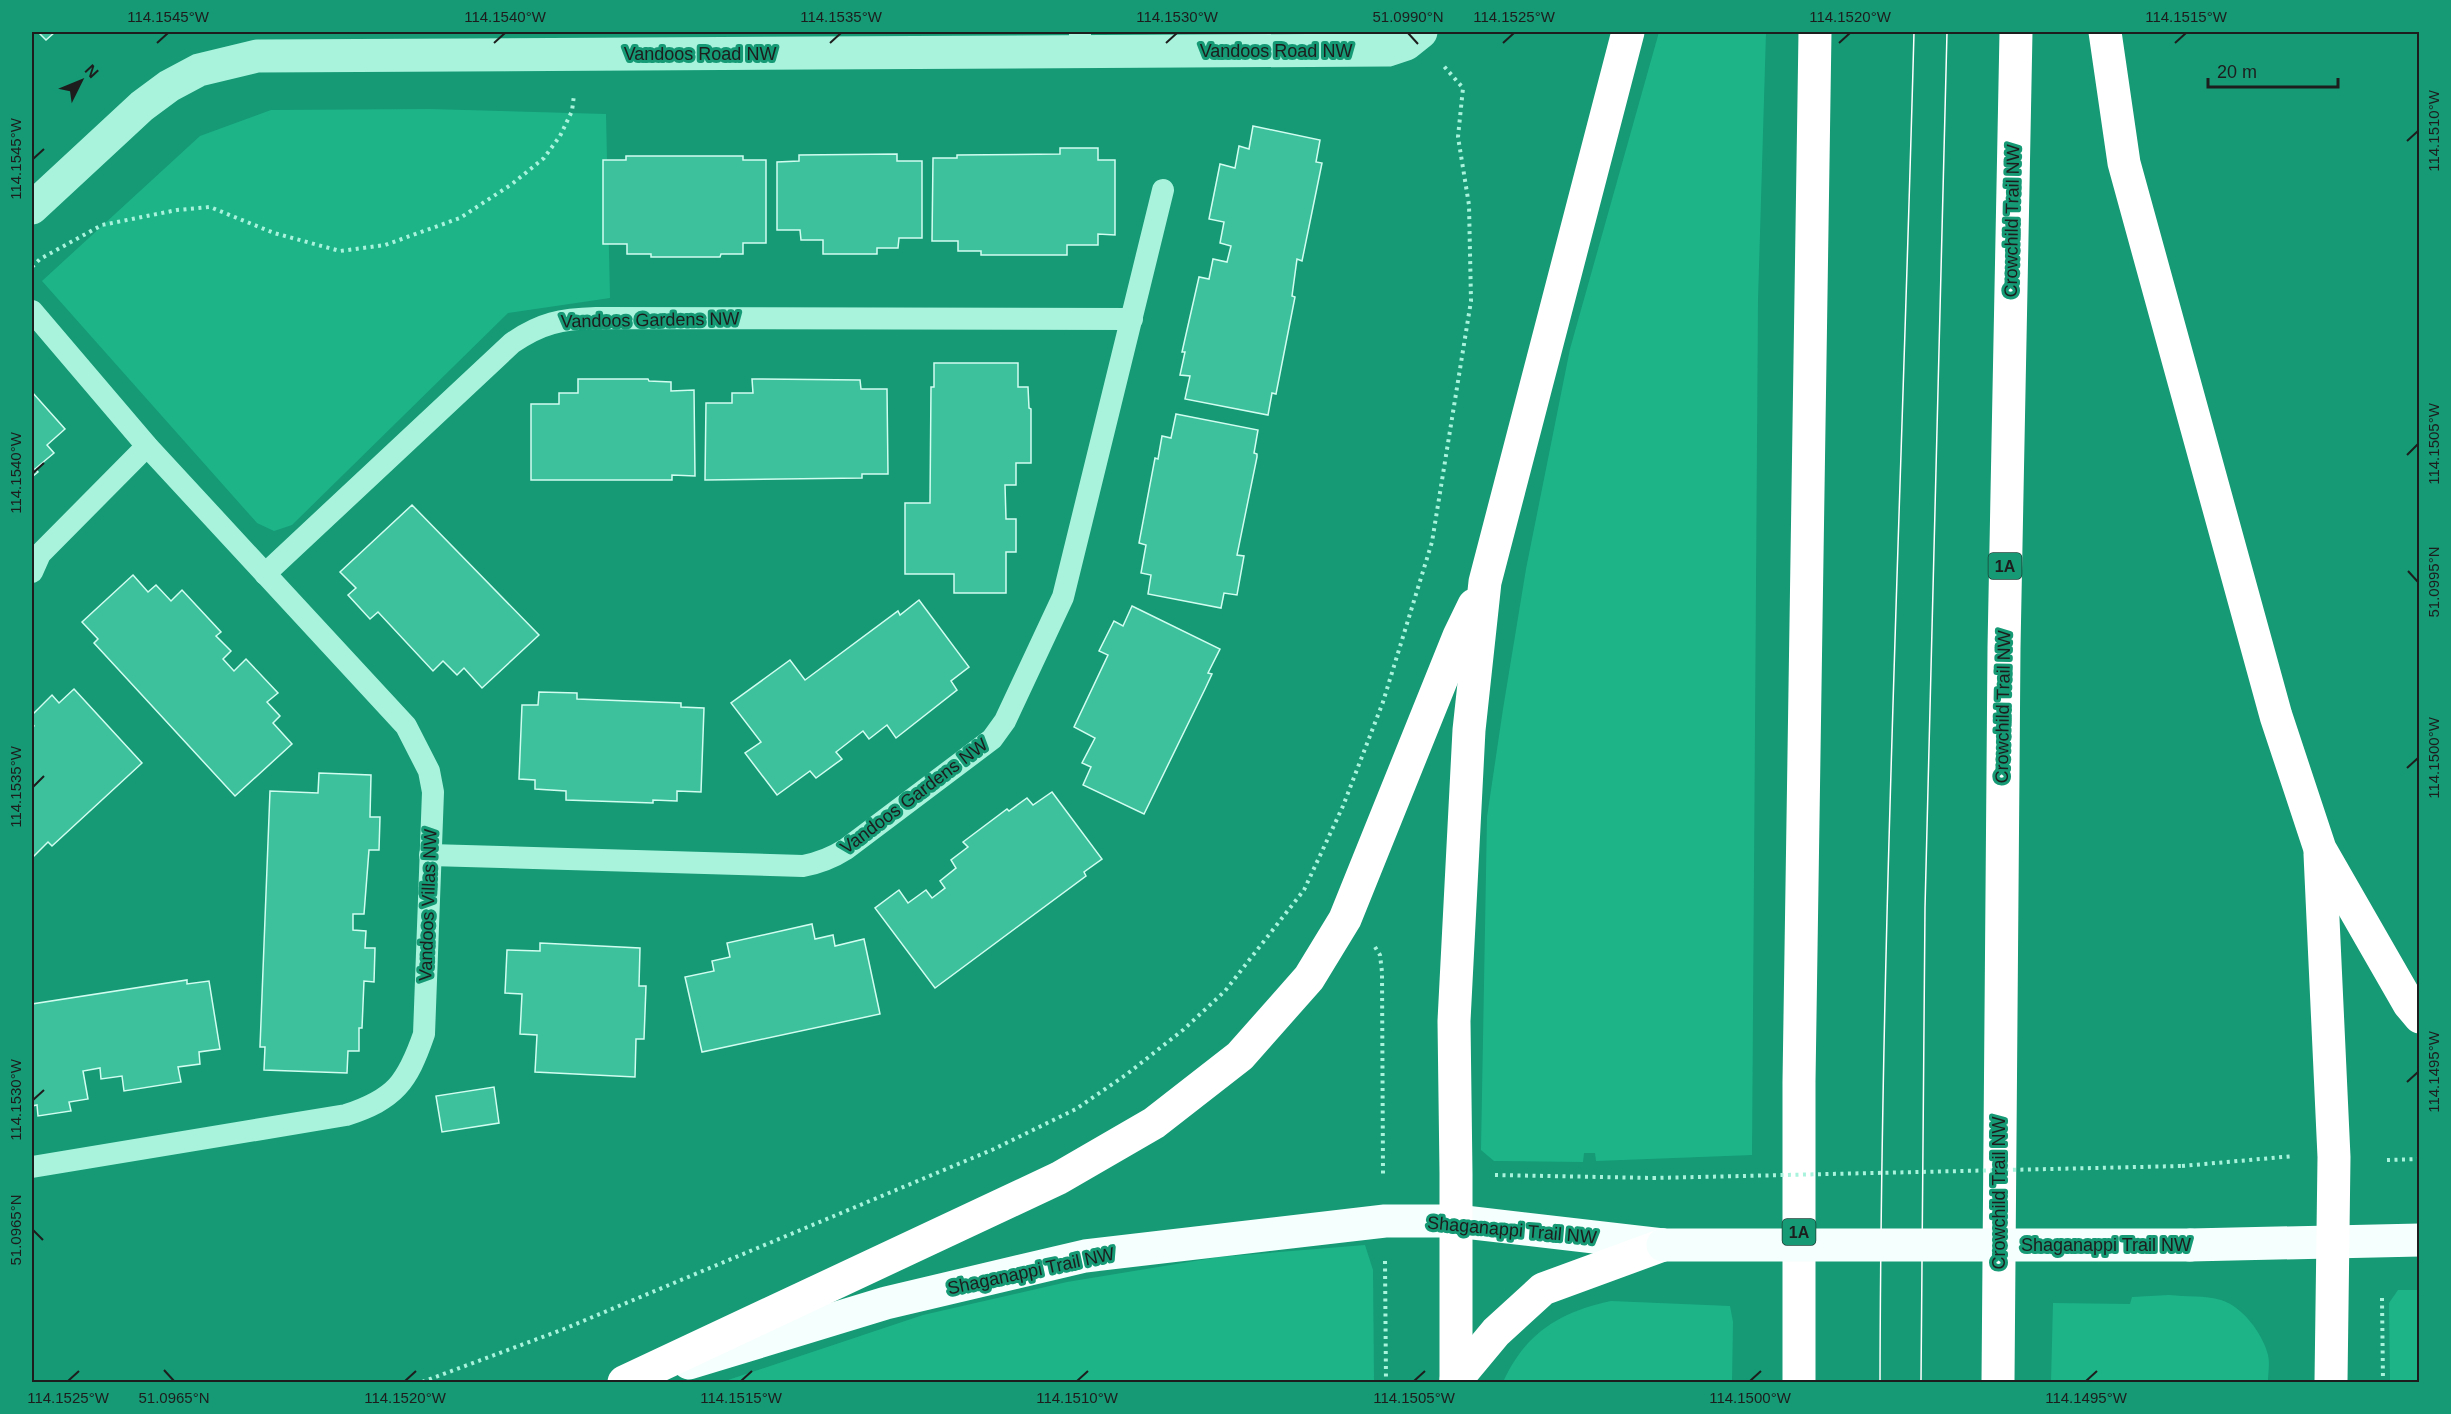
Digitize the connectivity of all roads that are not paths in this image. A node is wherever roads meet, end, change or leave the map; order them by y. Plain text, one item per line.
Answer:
1 (1628, 32) edge
2 (1815, 32) edge
3 (2016, 32) edge
4 (2105, 32) edge
5 (1419, 33) edge
6 (1080, 42) edge
7 (461, 43) edge
8 (1163, 190) dead end
9 (32, 208) edge
10 (32, 311) edge
11 (1132, 319) junction
12 (147, 446) junction
13 (32, 572) edge
14 (265, 574) junction
15 (1485, 582) junction
16 (2319, 849) junction
17 (430, 855) junction
18 (2420, 1017) edge
19 (32, 1167) edge
20 (1456, 1221) junction
21 (2420, 1240) edge
22 (2333, 1242) junction
23 (1663, 1245) junction
24 (1456, 1382) edge
25 (624, 1383) edge
26 (1799, 1383) edge
27 (1998, 1383) edge
28 (2331, 1383) edge

1 - 15 highway
2 - 26 highway, 1A
3 - 27 highway, Crowchild Trail NW / 1A
4 - 16 highway
5 - 6 street, Vandoos Road NW
6 - 7 street, Vandoos Road NW
7 - 9 street, Vandoos Road NW
8 - 11 lane, Vandoos Gardens NW
10 - 12 lane, Vandoos Villas NW
11 - 14 lane, Vandoos Gardens NW
11 - 17 lane, Vandoos Gardens NW
12 - 13 lane
12 - 14 lane, Vandoos Villas NW
14 - 17 lane, Vandoos Villas NW
15 - 20 highway
15 - 25 highway
16 - 18 highway
16 - 22 highway
17 - 19 lane, Vandoos Villas NW
20 - 23 main road, Shaganappi Trail NW
20 - 24 highway
20 - 25 main road, Shaganappi Trail NW
21 - 22 main road, Shaganappi Trail NW
22 - 23 main road, Shaganappi Trail NW, bridge
22 - 28 highway
23 - 24 highway

